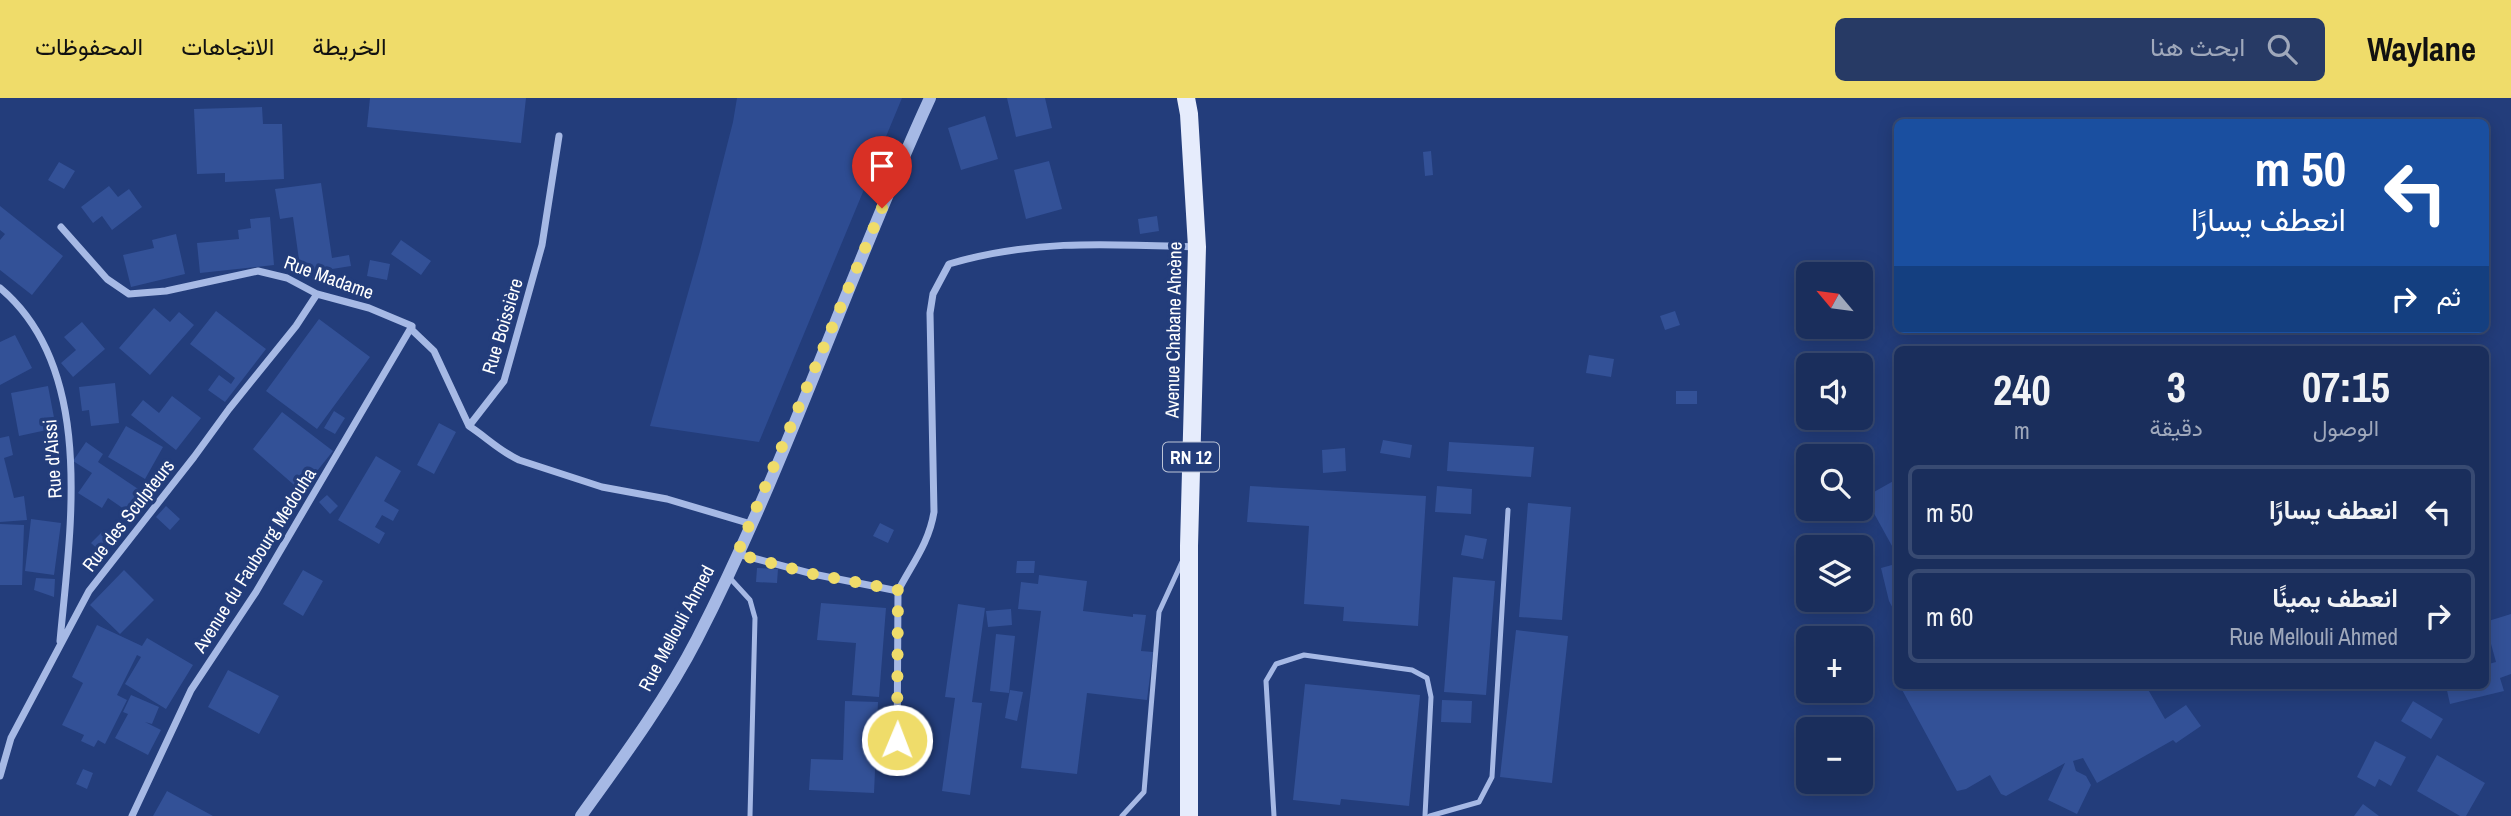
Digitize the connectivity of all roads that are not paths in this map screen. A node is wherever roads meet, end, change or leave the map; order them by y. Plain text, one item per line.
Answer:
1 (930, 98) edge
2 (1186, 98) edge
3 (559, 136) dead end
4 (61, 228) dead end
5 (1197, 247) junction
6 (0, 288) edge
7 (317, 295) junction
8 (412, 326) junction
9 (469, 426) junction
10 (1508, 510) dead end
11 (751, 524) junction
12 (1189, 546) junction
13 (737, 554) junction
14 (727, 575) junction
15 (898, 590) junction
16 (60, 646) junction
17 (897, 764) dead end
18 (0, 776) edge
19 (132, 816) edge
20 (581, 816) edge
21 (750, 816) edge
22 (1122, 816) edge
23 (1189, 816) edge
24 (1275, 816) edge
25 (1427, 816) edge

1 - 11 street, Rue Mellouli Ahmed
2 - 5 main road, Avenue Chabane Ahcène / RN 12
3 - 9 street, Rue Boissière
4 - 7 street, Rue Madame
5 - 12 main road, Avenue Chabane Ahcène / RN 12
5 - 15 street
6 - 16 street, Rue d'Aissi
7 - 8 street, Rue Madame
7 - 16 street, Rue des Sculpteurs
8 - 9 street, Rue Madame
8 - 19 street, Avenue du Faubourg Medouha
9 - 11 street
10 - 25 lane
11 - 13 street, Rue Mellouli Ahmed
12 - 22 lane
12 - 23 main road, Avenue Chabane Ahcène / RN 12
13 - 14 street, Rue Mellouli Ahmed
13 - 15 street
14 - 20 street, Rue Mellouli Ahmed
14 - 21 lane
15 - 17 street
16 - 18 street, Rue des Sculpteurs
24 - 25 lane

